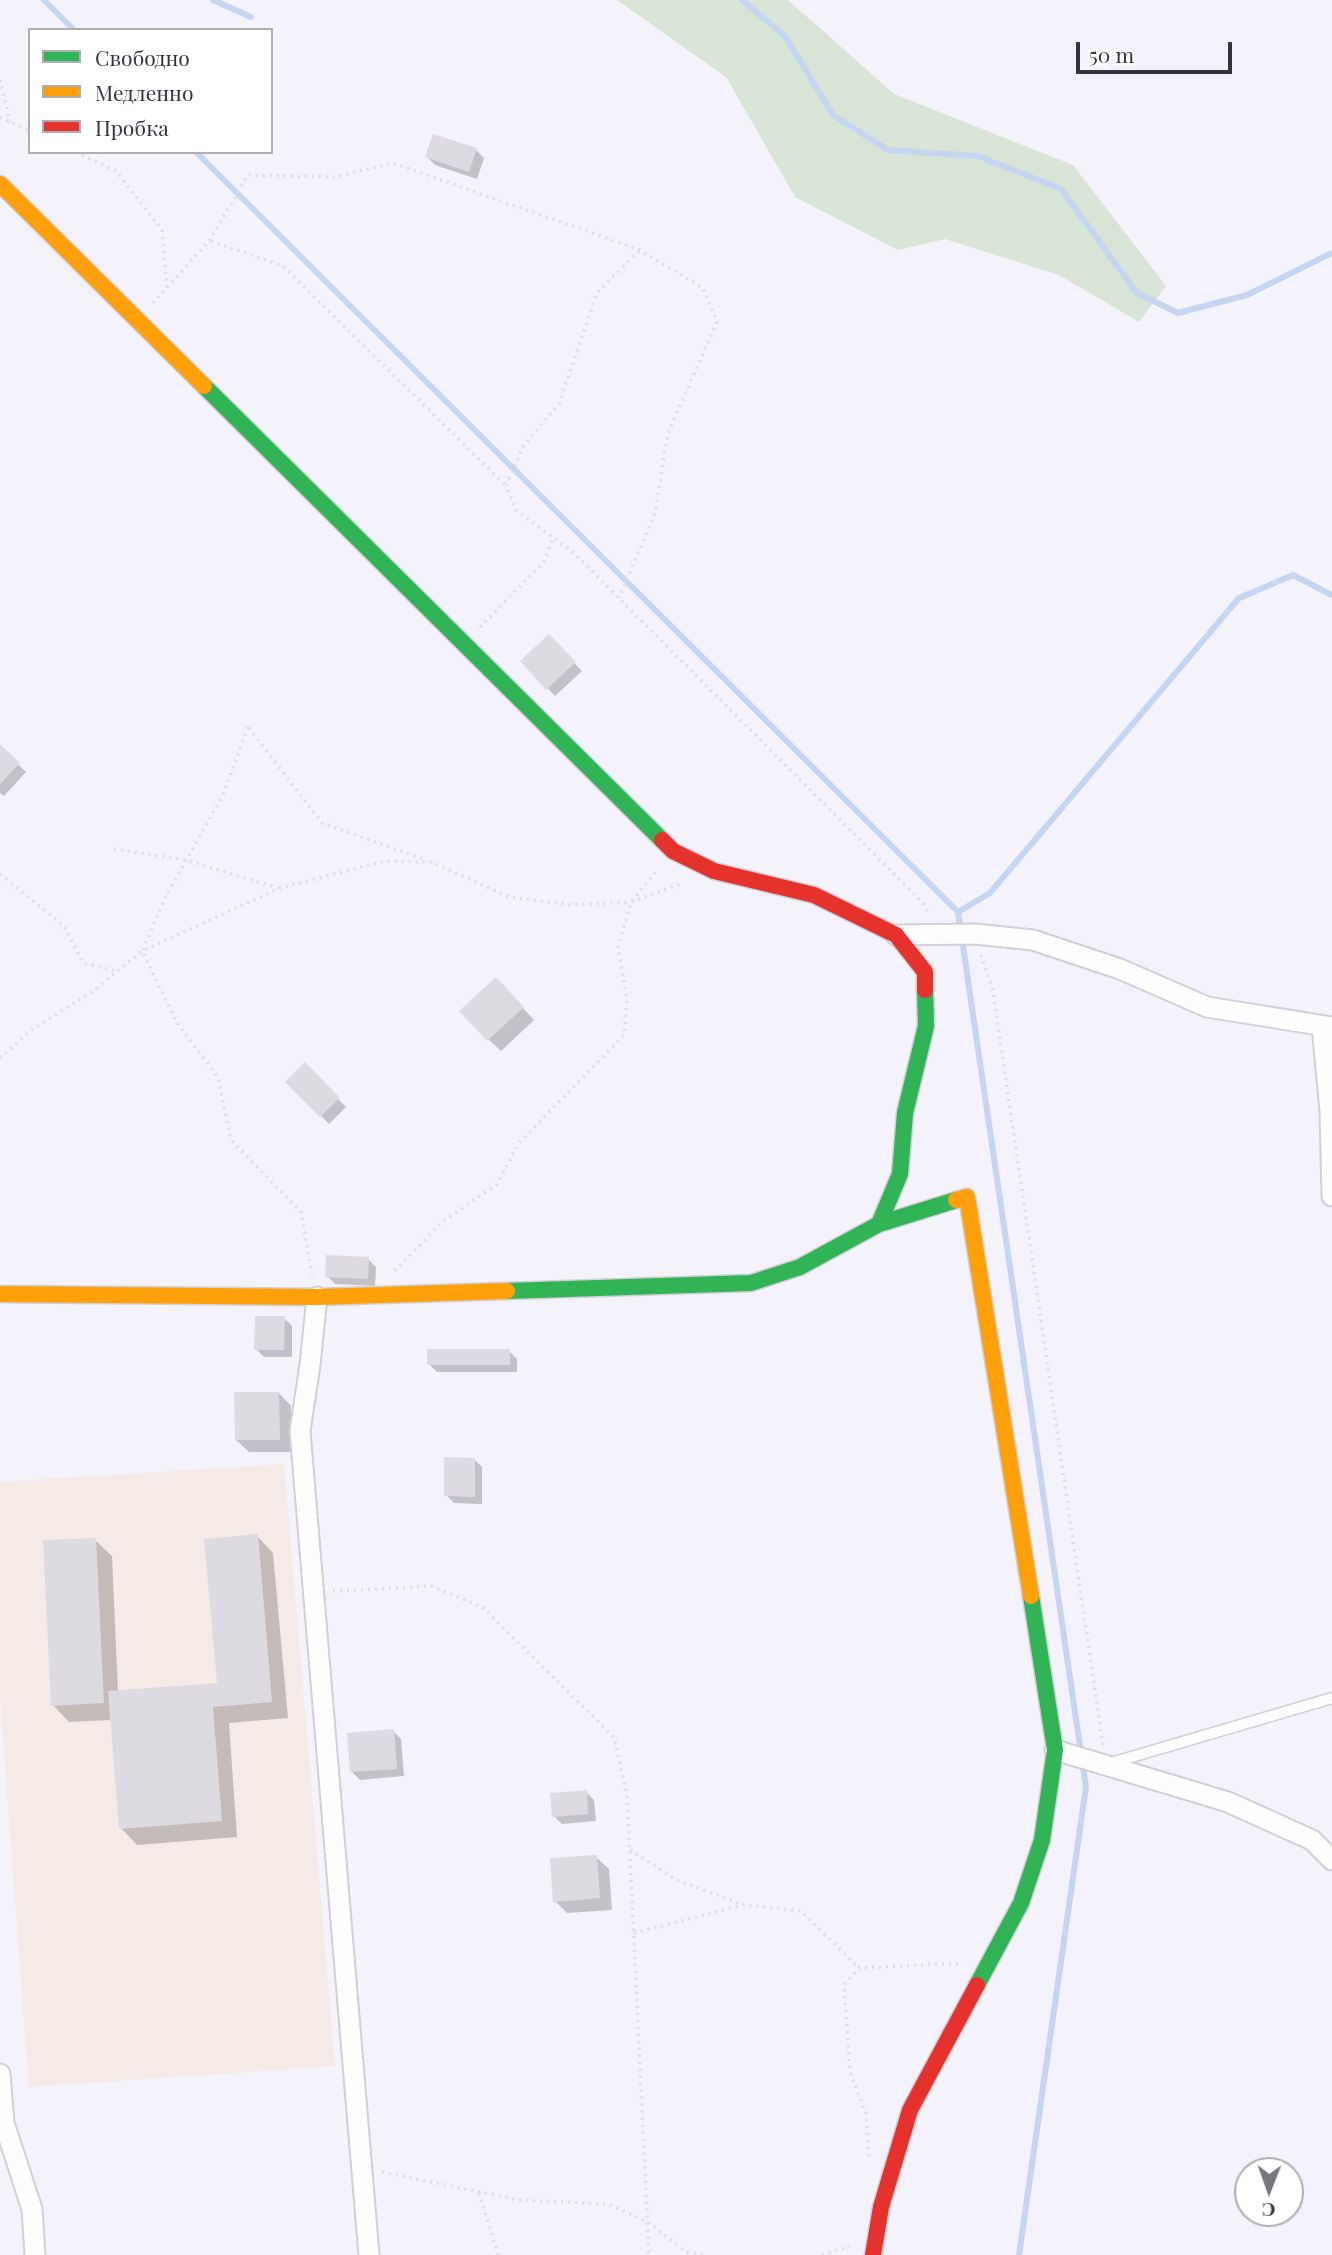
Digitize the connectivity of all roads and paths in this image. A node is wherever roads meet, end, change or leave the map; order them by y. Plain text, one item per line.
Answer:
1 (0, 80) edge
2 (0, 117) edge
3 (10, 122) junction
4 (28, 130) edge
5 (80, 154) edge
6 (0, 184) edge
7 (210, 240) junction
8 (640, 250) junction
9 (167, 288) junction
10 (138, 320) junction
11 (506, 486) junction
12 (554, 538) junction
13 (618, 598) junction
14 (464, 644) junction
15 (114, 849) dead end
16 (673, 851) junction
17 (186, 860) junction
18 (432, 862) junction
19 (714, 872) junction
20 (0, 874) edge
21 (280, 888) junction
22 (631, 902) junction
23 (975, 934) junction
24 (896, 935) junction
25 (940, 935) junction
26 (142, 951) junction
27 (118, 971) junction
28 (1327, 1026) edge
29 (0, 1058) edge
30 (1332, 1196) edge
31 (879, 1224) junction
32 (0, 1294) edge
33 (372, 1295) junction
34 (317, 1297) junction
35 (313, 1591) junction
36 (1332, 1698) edge
37 (1055, 1750) junction
38 (1106, 1765) junction
39 (630, 1850) junction
40 (1332, 1860) edge
41 (743, 1905) junction
42 (634, 1933) junction
43 (989, 1961) junction
44 (859, 1968) junction
45 (0, 2074) edge
46 (361, 2168) junction
47 (870, 2169) dead end
48 (479, 2192) junction
49 (648, 2222) junction
50 (35, 2255) edge
51 (369, 2255) edge
52 (498, 2255) edge
53 (649, 2255) edge
54 (706, 2255) edge
55 (873, 2255) edge

1 - 3 path
2 - 3 path
3 - 4 path
5 - 9 path
6 - 10 street
7 - 8 path
7 - 9 path
7 - 11 path
8 - 11 path
8 - 13 path
9 - 10 path
10 - 14 street
11 - 12 path
12 - 13 path
12 - 14 path
13 - 25 path
14 - 16 street
15 - 17 path
16 - 19 street
16 - 22 path
17 - 18 path
17 - 21 path
17 - 26 path
18 - 21 path
18 - 22 path
19 - 22 path
19 - 24 street
20 - 27 path
21 - 26 path
22 - 33 path
23 - 25 street
23 - 28 street
23 - 38 path
24 - 25 street
24 - 31 street
26 - 27 path
26 - 34 path
27 - 29 path
28 - 30 street
31 - 33 street
31 - 37 street
32 - 34 street
33 - 34 street
34 - 35 street
35 - 39 path
35 - 46 street
36 - 38 lane
37 - 38 street
37 - 43 street
38 - 40 street
39 - 41 path
39 - 42 path
41 - 42 path
41 - 44 path
42 - 49 path
43 - 44 path
43 - 55 street
44 - 47 path
45 - 50 street
46 - 48 path
46 - 51 street
48 - 49 path
48 - 52 path
49 - 53 path
49 - 54 path

